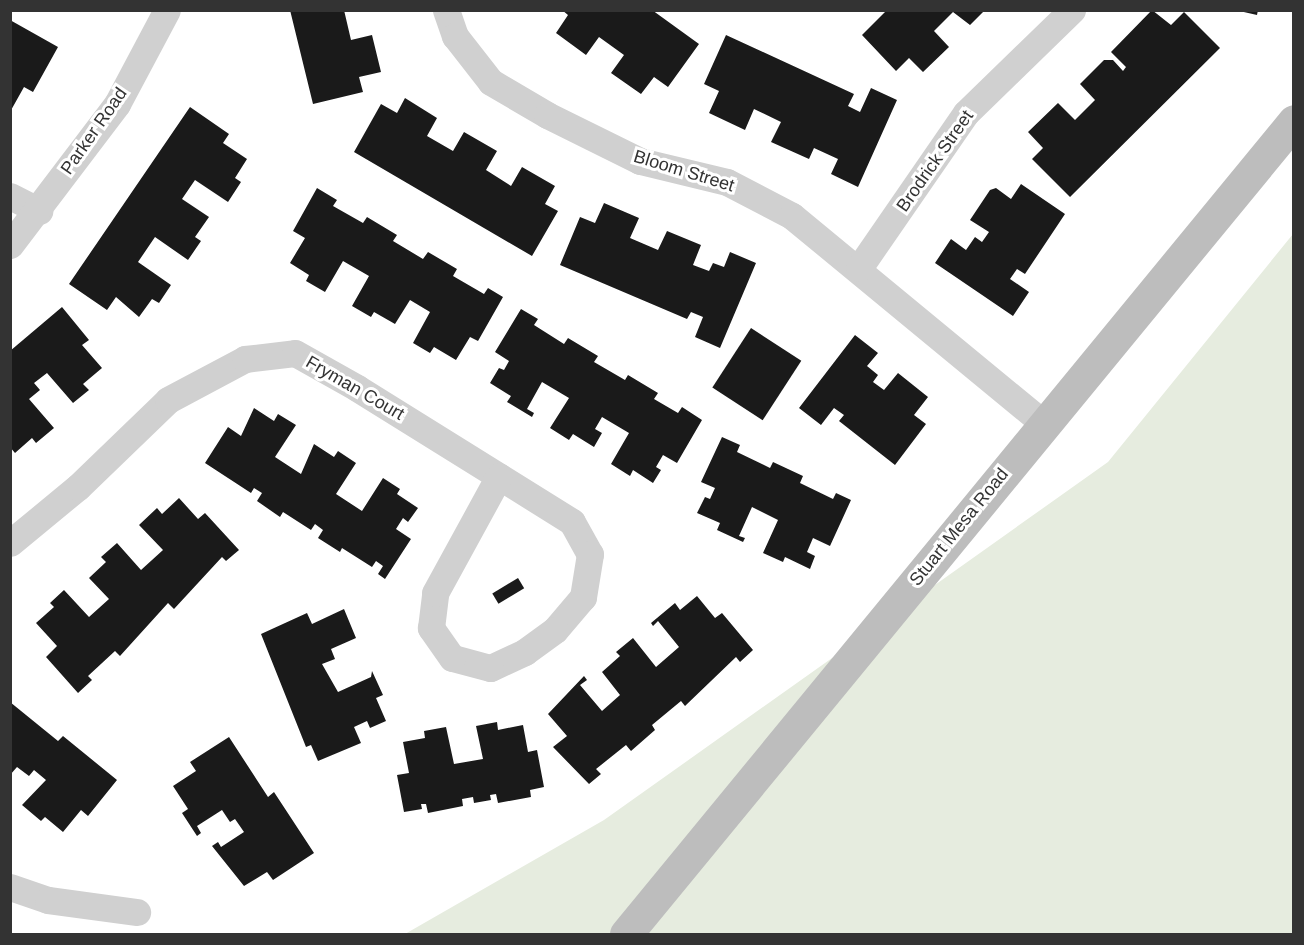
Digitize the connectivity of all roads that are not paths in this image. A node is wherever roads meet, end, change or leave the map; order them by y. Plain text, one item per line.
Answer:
1 (167, 10) edge
2 (446, 10) edge
3 (1072, 10) edge
4 (1293, 121) edge
5 (10, 196) edge
6 (39, 211) junction
7 (10, 245) edge
8 (859, 268) junction
9 (1043, 423) junction
10 (499, 476) junction
11 (10, 543) edge
12 (10, 887) edge
13 (137, 912) dead end
14 (626, 934) edge

1 - 6 street, Parker Road
2 - 8 street, Bloom Street
3 - 8 street, Brodrick Street
4 - 9 main road, Stuart Mesa Road
5 - 6 street
6 - 7 street, Parker Road
8 - 9 street, Bloom Street
9 - 14 main road, Stuart Mesa Road
10 - 10 street, Fryman Court
10 - 11 street, Fryman Court
12 - 13 street

